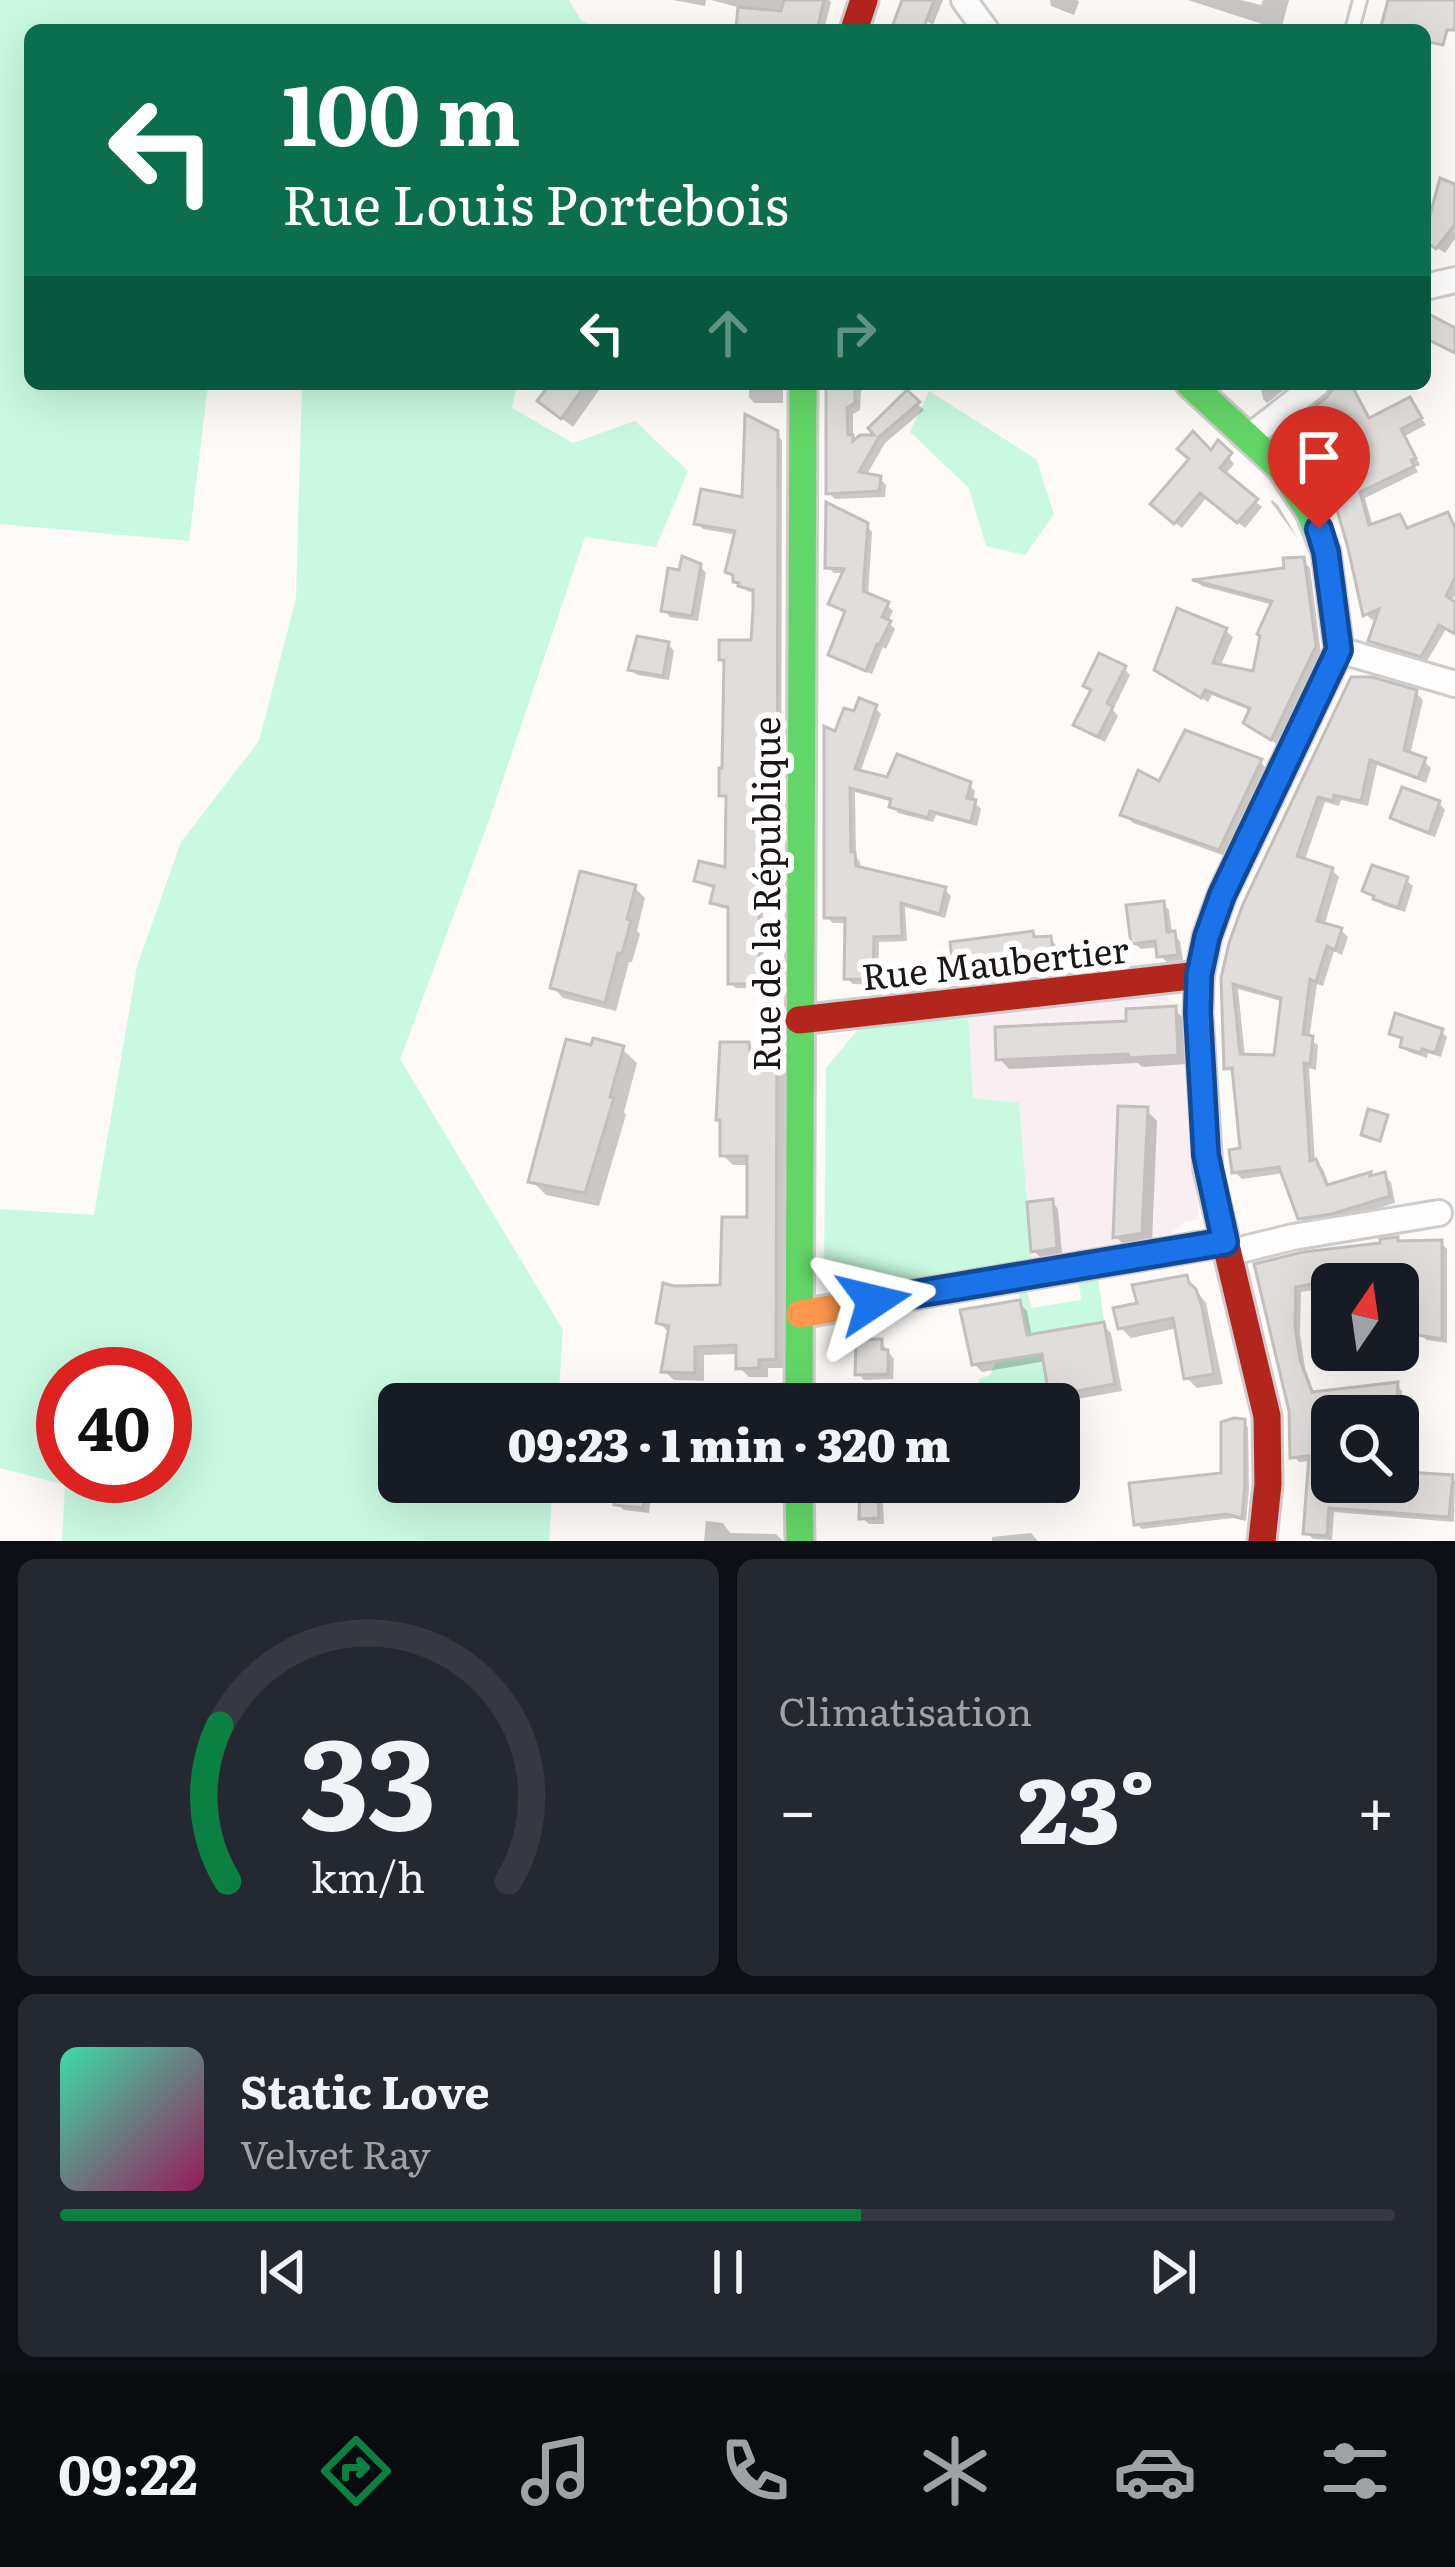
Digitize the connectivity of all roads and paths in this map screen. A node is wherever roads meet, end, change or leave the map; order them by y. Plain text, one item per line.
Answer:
1 (802, 390) edge
2 (1196, 390) edge
3 (1309, 390) edge
4 (1248, 438) junction
5 (1339, 650) junction
6 (1455, 684) edge
7 (1199, 975) junction
8 (799, 1020) junction
9 (1439, 1213) dead end
10 (1227, 1248) junction
11 (800, 1314) junction
12 (799, 1383) edge
13 (800, 1503) edge
14 (800, 1541) edge
15 (1262, 1541) edge

1 - 8 street, Rue de la République
2 - 4 street
3 - 4 street
4 - 5 street
5 - 6 street
5 - 7 street
7 - 8 street, Rue Maubertier
7 - 10 street
8 - 11 street, Rue de la République
9 - 10 street
10 - 11 street
10 - 15 street
11 - 12 street, Rue de la République
13 - 14 street

